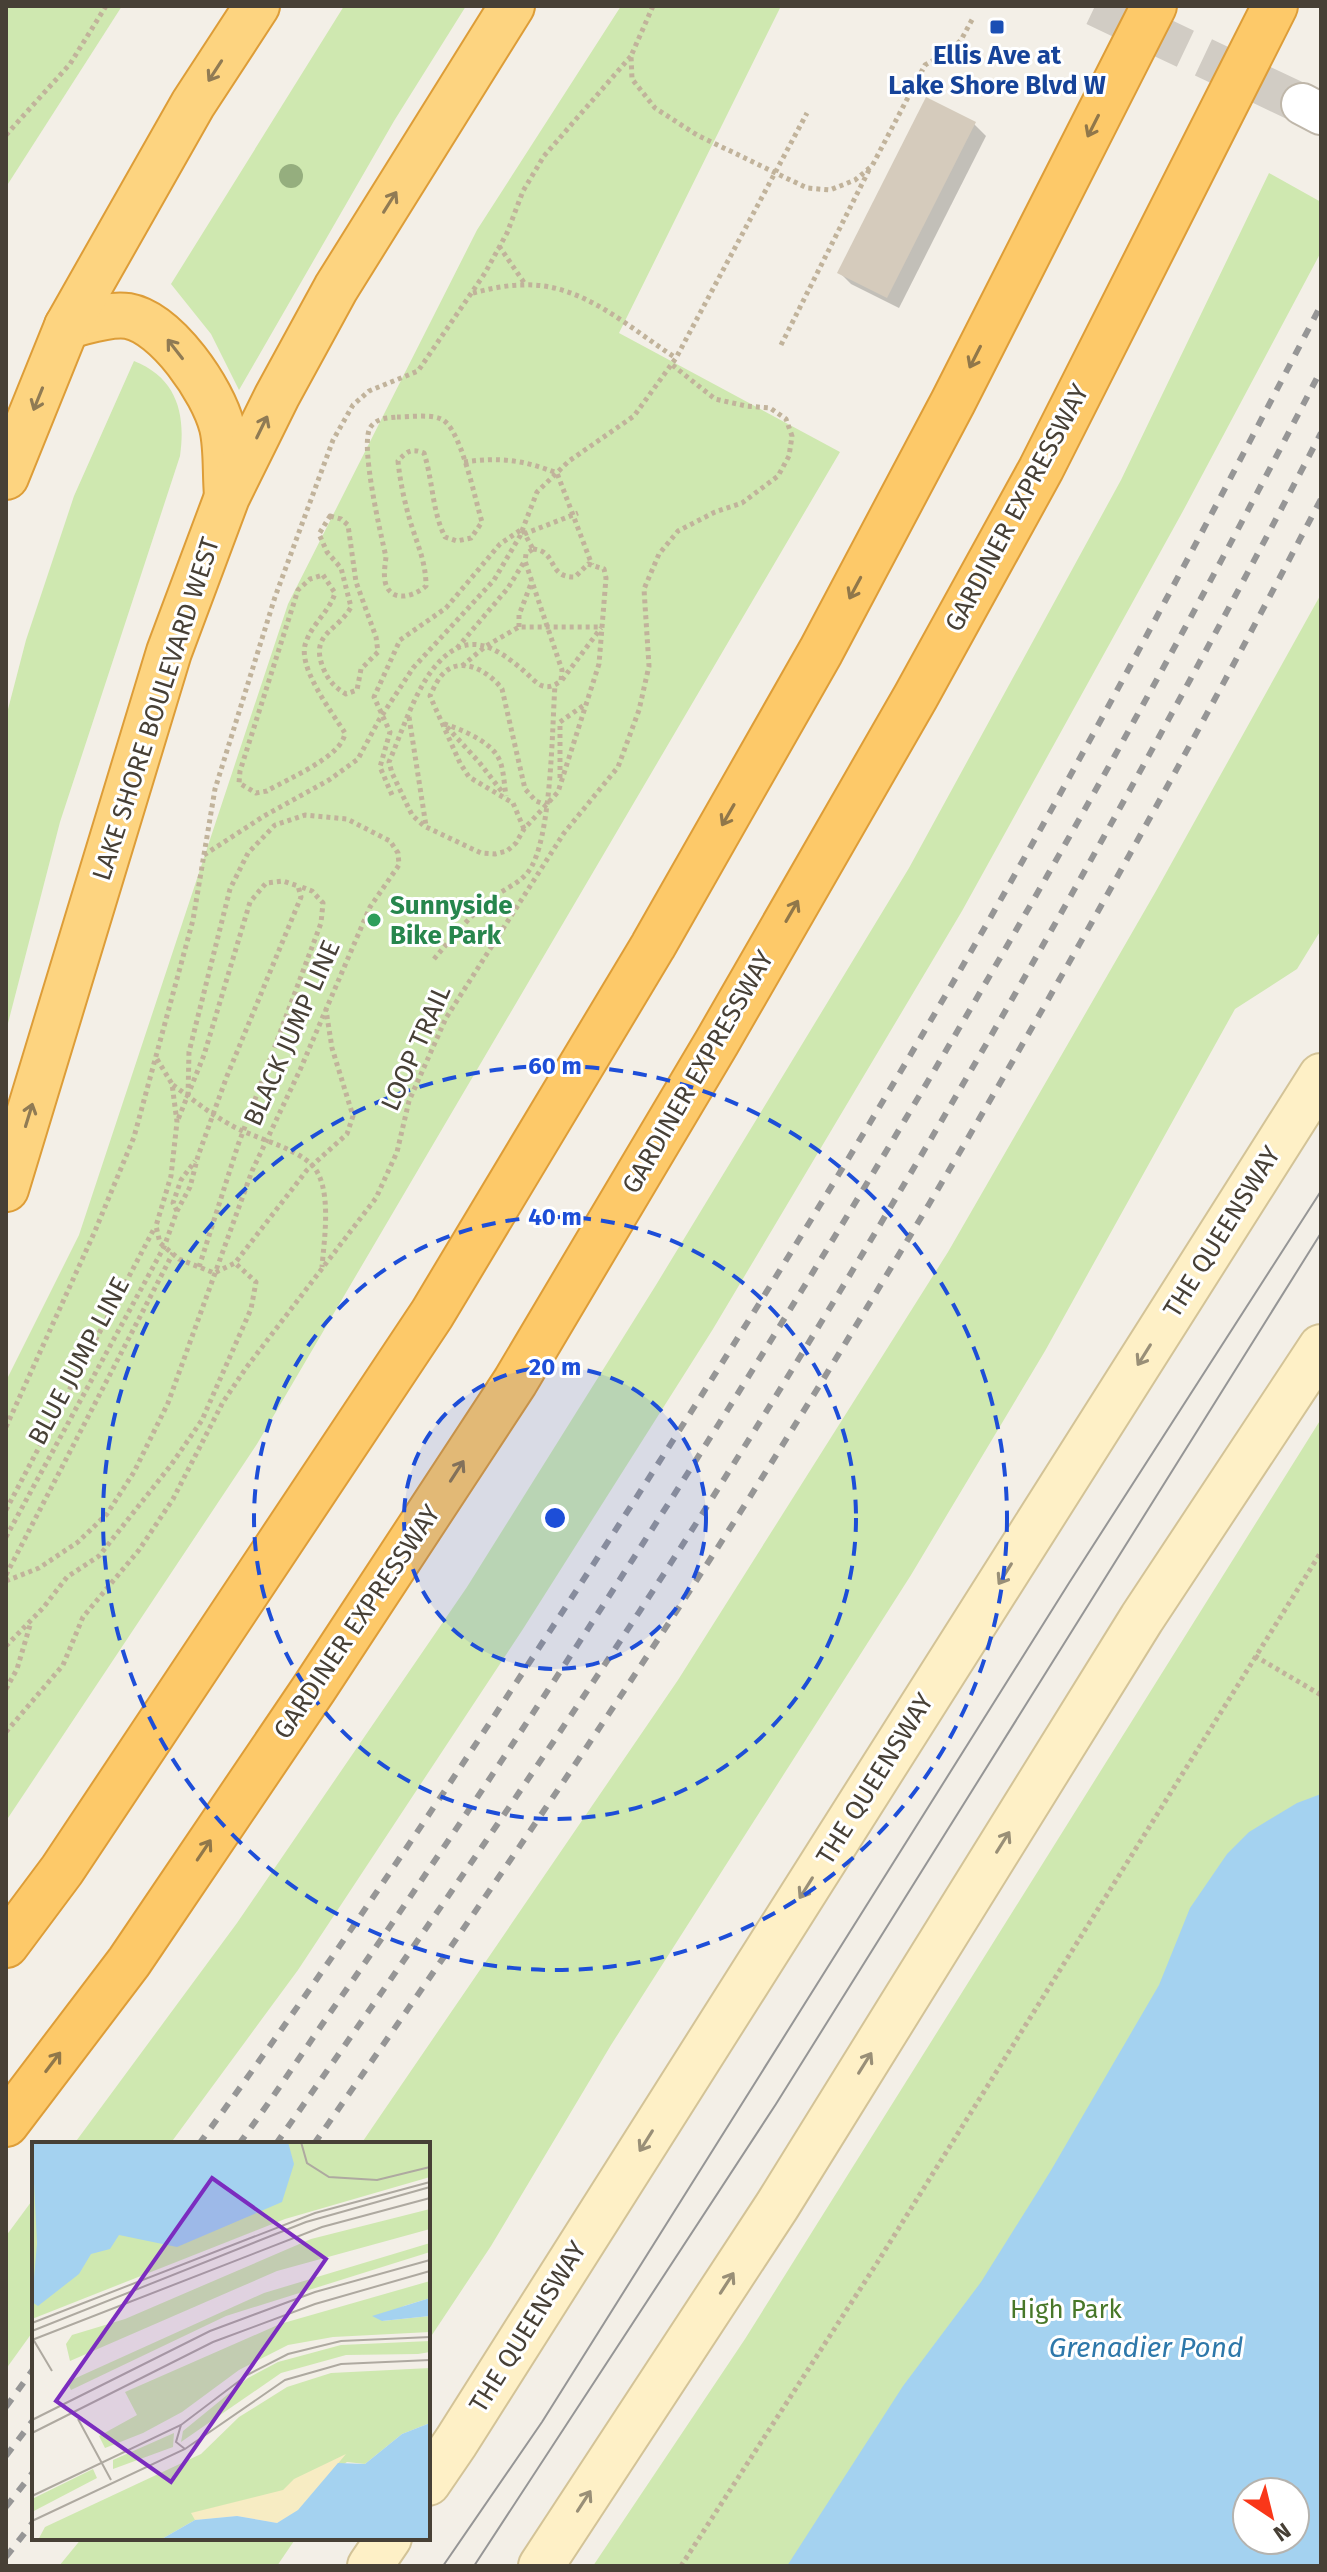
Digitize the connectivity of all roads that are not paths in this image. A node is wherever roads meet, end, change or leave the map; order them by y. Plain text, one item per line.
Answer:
1 (257, 6) edge
2 (512, 6) edge
3 (1154, 6) edge
4 (1275, 6) edge
5 (67, 326) junction
6 (6, 477) edge
7 (227, 497) junction
8 (1321, 1076) edge
9 (6, 1189) edge
10 (1321, 1347) edge
11 (6, 1945) edge
12 (6, 2124) edge
13 (430, 2480) edge
14 (388, 2540) edge
15 (370, 2566) edge
16 (541, 2566) edge

1 -> 5 highway
7 -> 2 highway, LAKE SHORE BOULEVARD WEST
3 -> 11 highway
12 -> 4 highway, GARDINER EXPRESSWAY
5 -> 6 highway
7 -> 5 highway
9 -> 7 highway, LAKE SHORE BOULEVARD WEST
8 -> 13 main road, THE QUEENSWAY
16 -> 10 main road
14 - 15 main road

